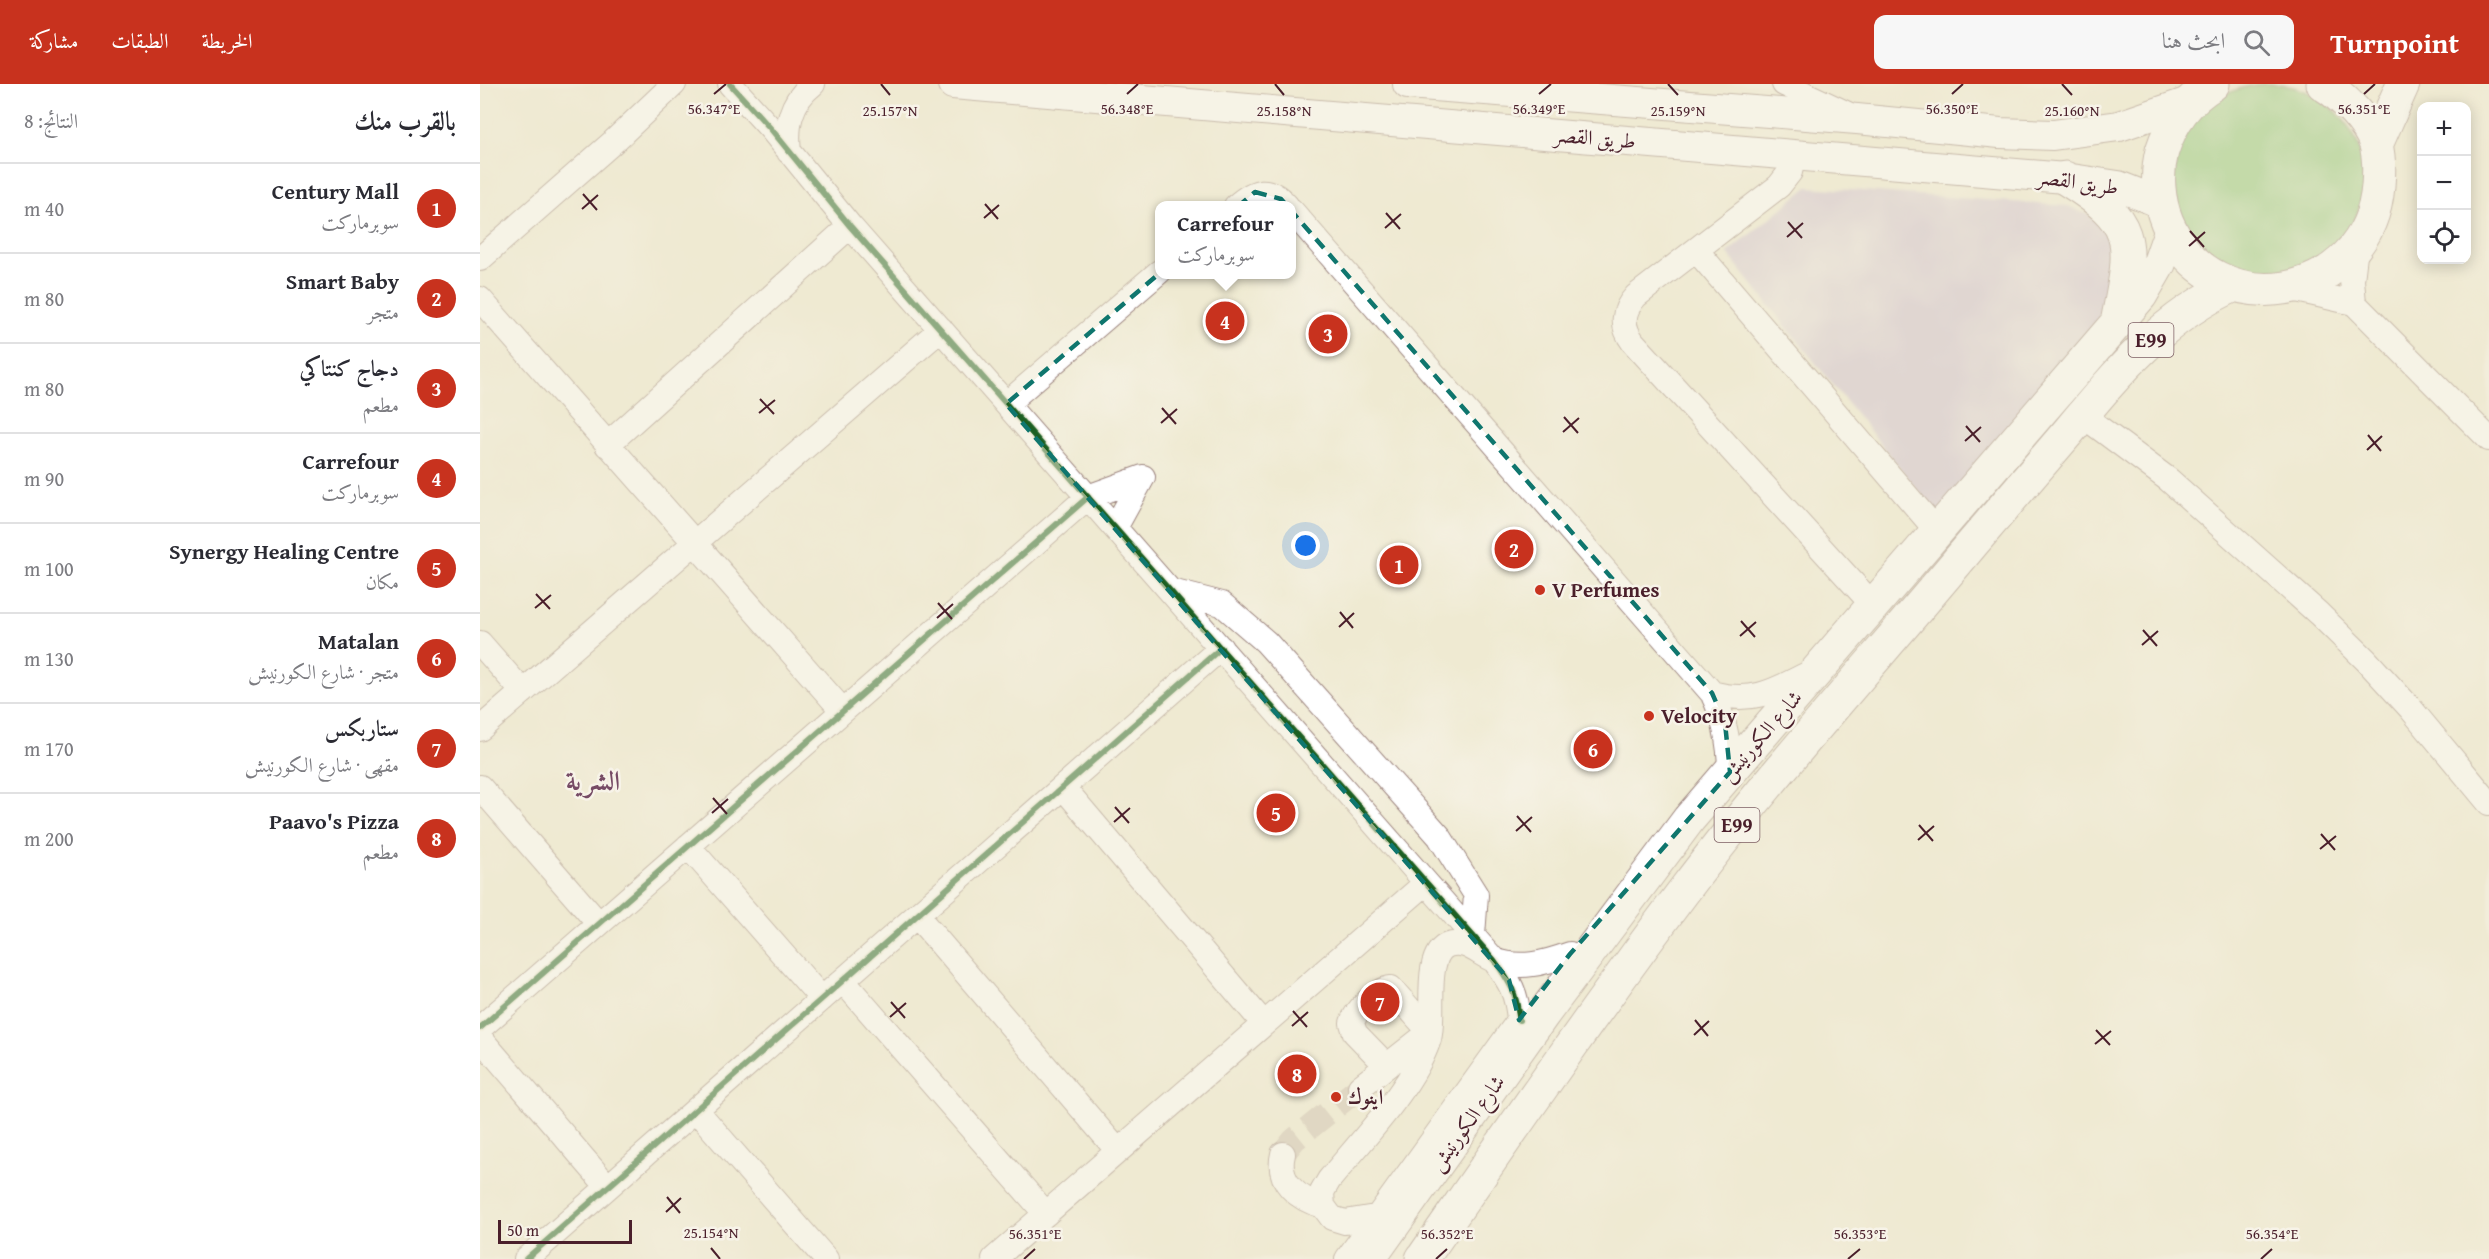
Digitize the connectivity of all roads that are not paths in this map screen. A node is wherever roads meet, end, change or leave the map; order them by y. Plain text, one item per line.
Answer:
1 (674, 84) edge
2 (730, 84) edge
3 (813, 84) edge
4 (953, 84) edge
5 (1408, 84) edge
6 (1784, 84) edge
7 (2323, 84) edge
8 (2403, 84) edge
9 (2201, 93) edge
10 (1857, 119) junction
11 (2376, 145) junction
12 (789, 152) junction
13 (1794, 155) junction
14 (2065, 178) junction
15 (1241, 201) edge
16 (1282, 201) edge
17 (1296, 216) edge
18 (2166, 216) junction
19 (850, 225) junction
20 (2356, 247) junction
21 (1696, 250) junction
22 (480, 259) edge
23 (1155, 275) edge
24 (2235, 285) junction
25 (2288, 288) junction
26 (480, 299) edge
27 (2354, 303) junction
28 (2117, 323) junction
29 (941, 329) junction
30 (1006, 404) junction
31 (2082, 415) junction
32 (2489, 438) edge
33 (607, 444) junction
34 (1088, 497) junction
35 (1114, 528) junction
36 (1937, 531) junction
37 (693, 544) junction
38 (1171, 591) junction
39 (1873, 605) junction
40 (481, 645) edge
41 (1221, 648) junction
42 (1820, 667) junction
43 (523, 692) junction
44 (1712, 693) junction
45 (843, 711) junction
46 (480, 729) edge
47 (1730, 772) junction
48 (480, 786) edge
49 (1063, 787) junction
50 (2489, 803) edge
51 (1689, 819) junction
52 (688, 846) junction
53 (1426, 883) junction
54 (917, 916) junction
55 (599, 924) junction
56 (1473, 935) junction
57 (1570, 954) junction
58 (1494, 960) junction
59 (843, 981) junction
60 (822, 999) junction
61 (1519, 1020) junction
62 (1264, 1024) junction
63 (480, 1028) edge
64 (1431, 1032) junction
65 (480, 1038) edge
66 (1386, 1065) junction
67 (1360, 1087) tunnel mouth
68 (696, 1110) junction
69 (1118, 1151) junction
70 (1283, 1154) dead end
71 (608, 1187) junction
72 (1323, 1206) junction
73 (1046, 1214) junction
74 (1375, 1217) junction
75 (541, 1254) edge
76 (826, 1259) edge
77 (994, 1259) edge
78 (1347, 1259) edge
79 (1369, 1259) edge
80 (1422, 1259) edge

1 - 22 street
2 - 12 street
3 - 12 street
4 - 13 main road, طريق القصر
5 - 10 main road, طريق القصر
6 - 10 street
7 - 11 highway
8 - 11 highway
9 - 10 main road, طريق القصر
9 - 18 highway
11 - 20 highway
12 - 19 street
13 - 14 main road, طريق القصر
13 - 21 street
14 - 18 main road, طريق القصر
14 - 28 highway
15 - 16 street
17 - 44 street
18 - 24 highway
18 - 28 highway, شارع الكورنيش / E99
19 - 29 street
19 - 33 street
20 - 25 highway
20 - 27 street
21 - 36 street
21 - 39 street
23 - 30 street
24 - 25 highway
24 - 31 highway, شارع الكورنيش / E99
25 - 27 street
26 - 33 street
27 - 32 street
28 - 36 highway, شارع الكورنيش / E99
29 - 30 street
29 - 37 street
30 - 34 street
31 - 50 street
31 - 80 highway, شارع الكورنيش / E99
33 - 37 street
34 - 35 street
34 - 35 street
34 - 45 street
35 - 38 street
36 - 39 highway, شارع الكورنيش / E99
37 - 43 street
37 - 45 street
38 - 41 street
38 - 56 street
39 - 42 highway, شارع الكورنيش / E99
40 - 43 street
41 - 49 street
41 - 53 street
42 - 44 street
42 - 47 highway, شارع الكورنيش / E99
43 - 46 street
44 - 47 street
45 - 52 street
47 - 51 highway, شارع الكورنيش / E99
48 - 55 street
49 - 54 street
49 - 62 street
51 - 57 street
51 - 79 highway, شارع الكورنيش / E99
52 - 55 street
52 - 60 street
53 - 56 street
53 - 62 street
54 - 59 street
54 - 69 street
55 - 63 street
56 - 58 street
57 - 58 street
57 - 61 street
58 - 61 street
58 - 64 street
59 - 60 street
59 - 73 street
60 - 68 street
61 - 74 street
62 - 69 street
64 - 66 street
64 - 66 street
64 - 72 street
65 - 71 street
66 - 67 street
68 - 71 street
68 - 76 street
69 - 73 street
70 - 72 street
71 - 75 street
72 - 74 street
73 - 77 street
74 - 78 street

